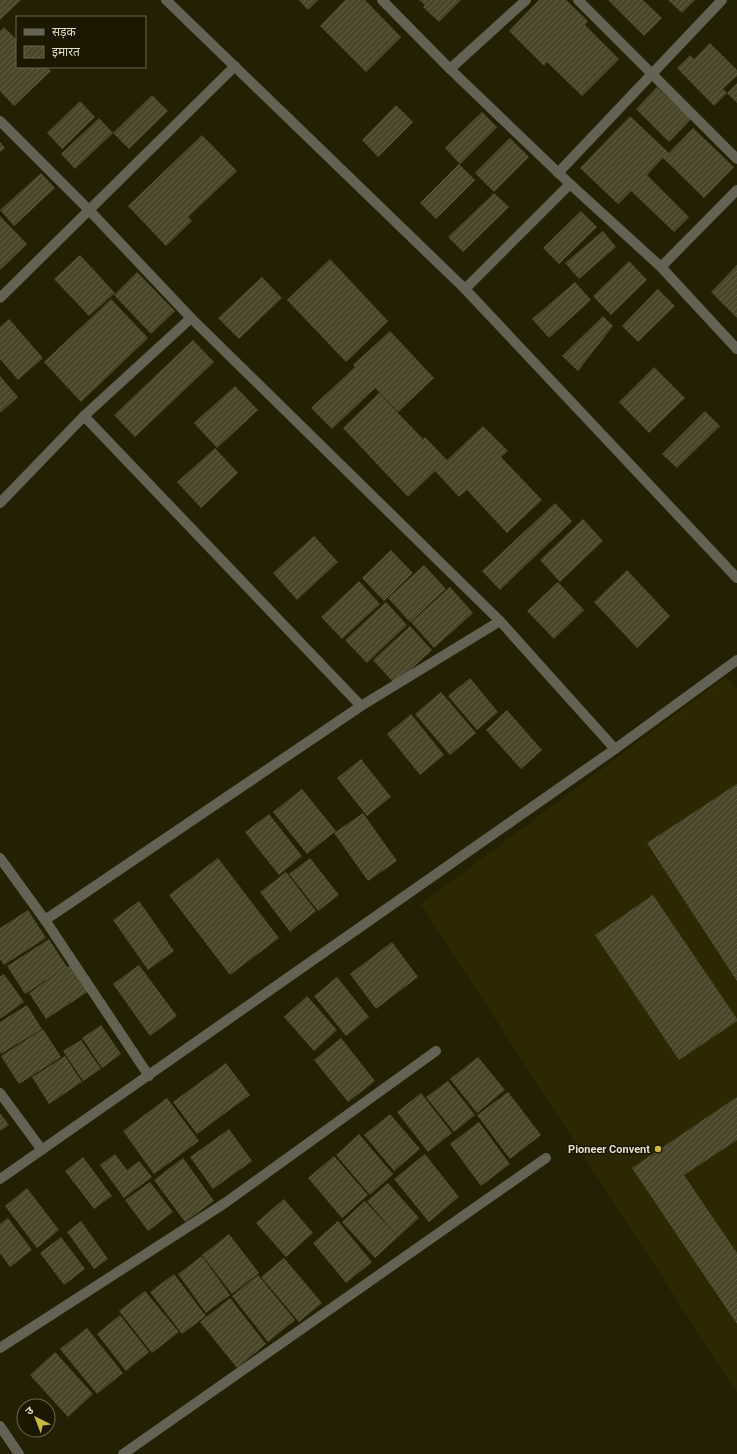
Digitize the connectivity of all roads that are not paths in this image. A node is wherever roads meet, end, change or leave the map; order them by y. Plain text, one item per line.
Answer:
1 (166, 0) edge
2 (382, 0) edge
3 (526, 0) edge
4 (578, 0) edge
5 (722, 0) edge
6 (235, 66) junction
7 (450, 69) junction
8 (651, 74) junction
9 (0, 121) edge
10 (737, 160) edge
11 (558, 173) junction
12 (570, 184) junction
13 (737, 190) edge
14 (89, 210) junction
15 (661, 267) junction
16 (465, 289) junction
17 (0, 298) edge
18 (191, 318) junction
19 (737, 349) edge
20 (84, 416) junction
21 (0, 503) edge
22 (737, 578) edge
23 (500, 621) junction
24 (737, 660) edge
25 (362, 706) junction
26 (615, 749) junction
27 (0, 858) edge
28 (45, 920) junction
29 (436, 1051) dead end
30 (149, 1076) junction
31 (0, 1093) edge
32 (42, 1150) junction
33 (546, 1158) dead end
34 (0, 1179) edge
35 (0, 1348) edge
36 (0, 1426) edge
37 (19, 1454) edge
38 (124, 1454) edge

1 - 6 street
2 - 7 street
3 - 7 street
4 - 8 street
5 - 8 street
6 - 14 street
6 - 16 street
7 - 11 street
8 - 10 street
8 - 11 street
9 - 14 street
11 - 12 street
12 - 15 street
12 - 16 street
13 - 15 street
14 - 17 street
14 - 18 street
15 - 19 street
16 - 22 street
18 - 20 street
18 - 23 street
20 - 21 street
20 - 25 street
23 - 25 street
23 - 26 street
24 - 26 street
25 - 28 street
26 - 30 street
27 - 28 street
28 - 30 street
29 - 35 street
30 - 32 street
31 - 32 street
32 - 34 street
33 - 38 street
36 - 37 street

